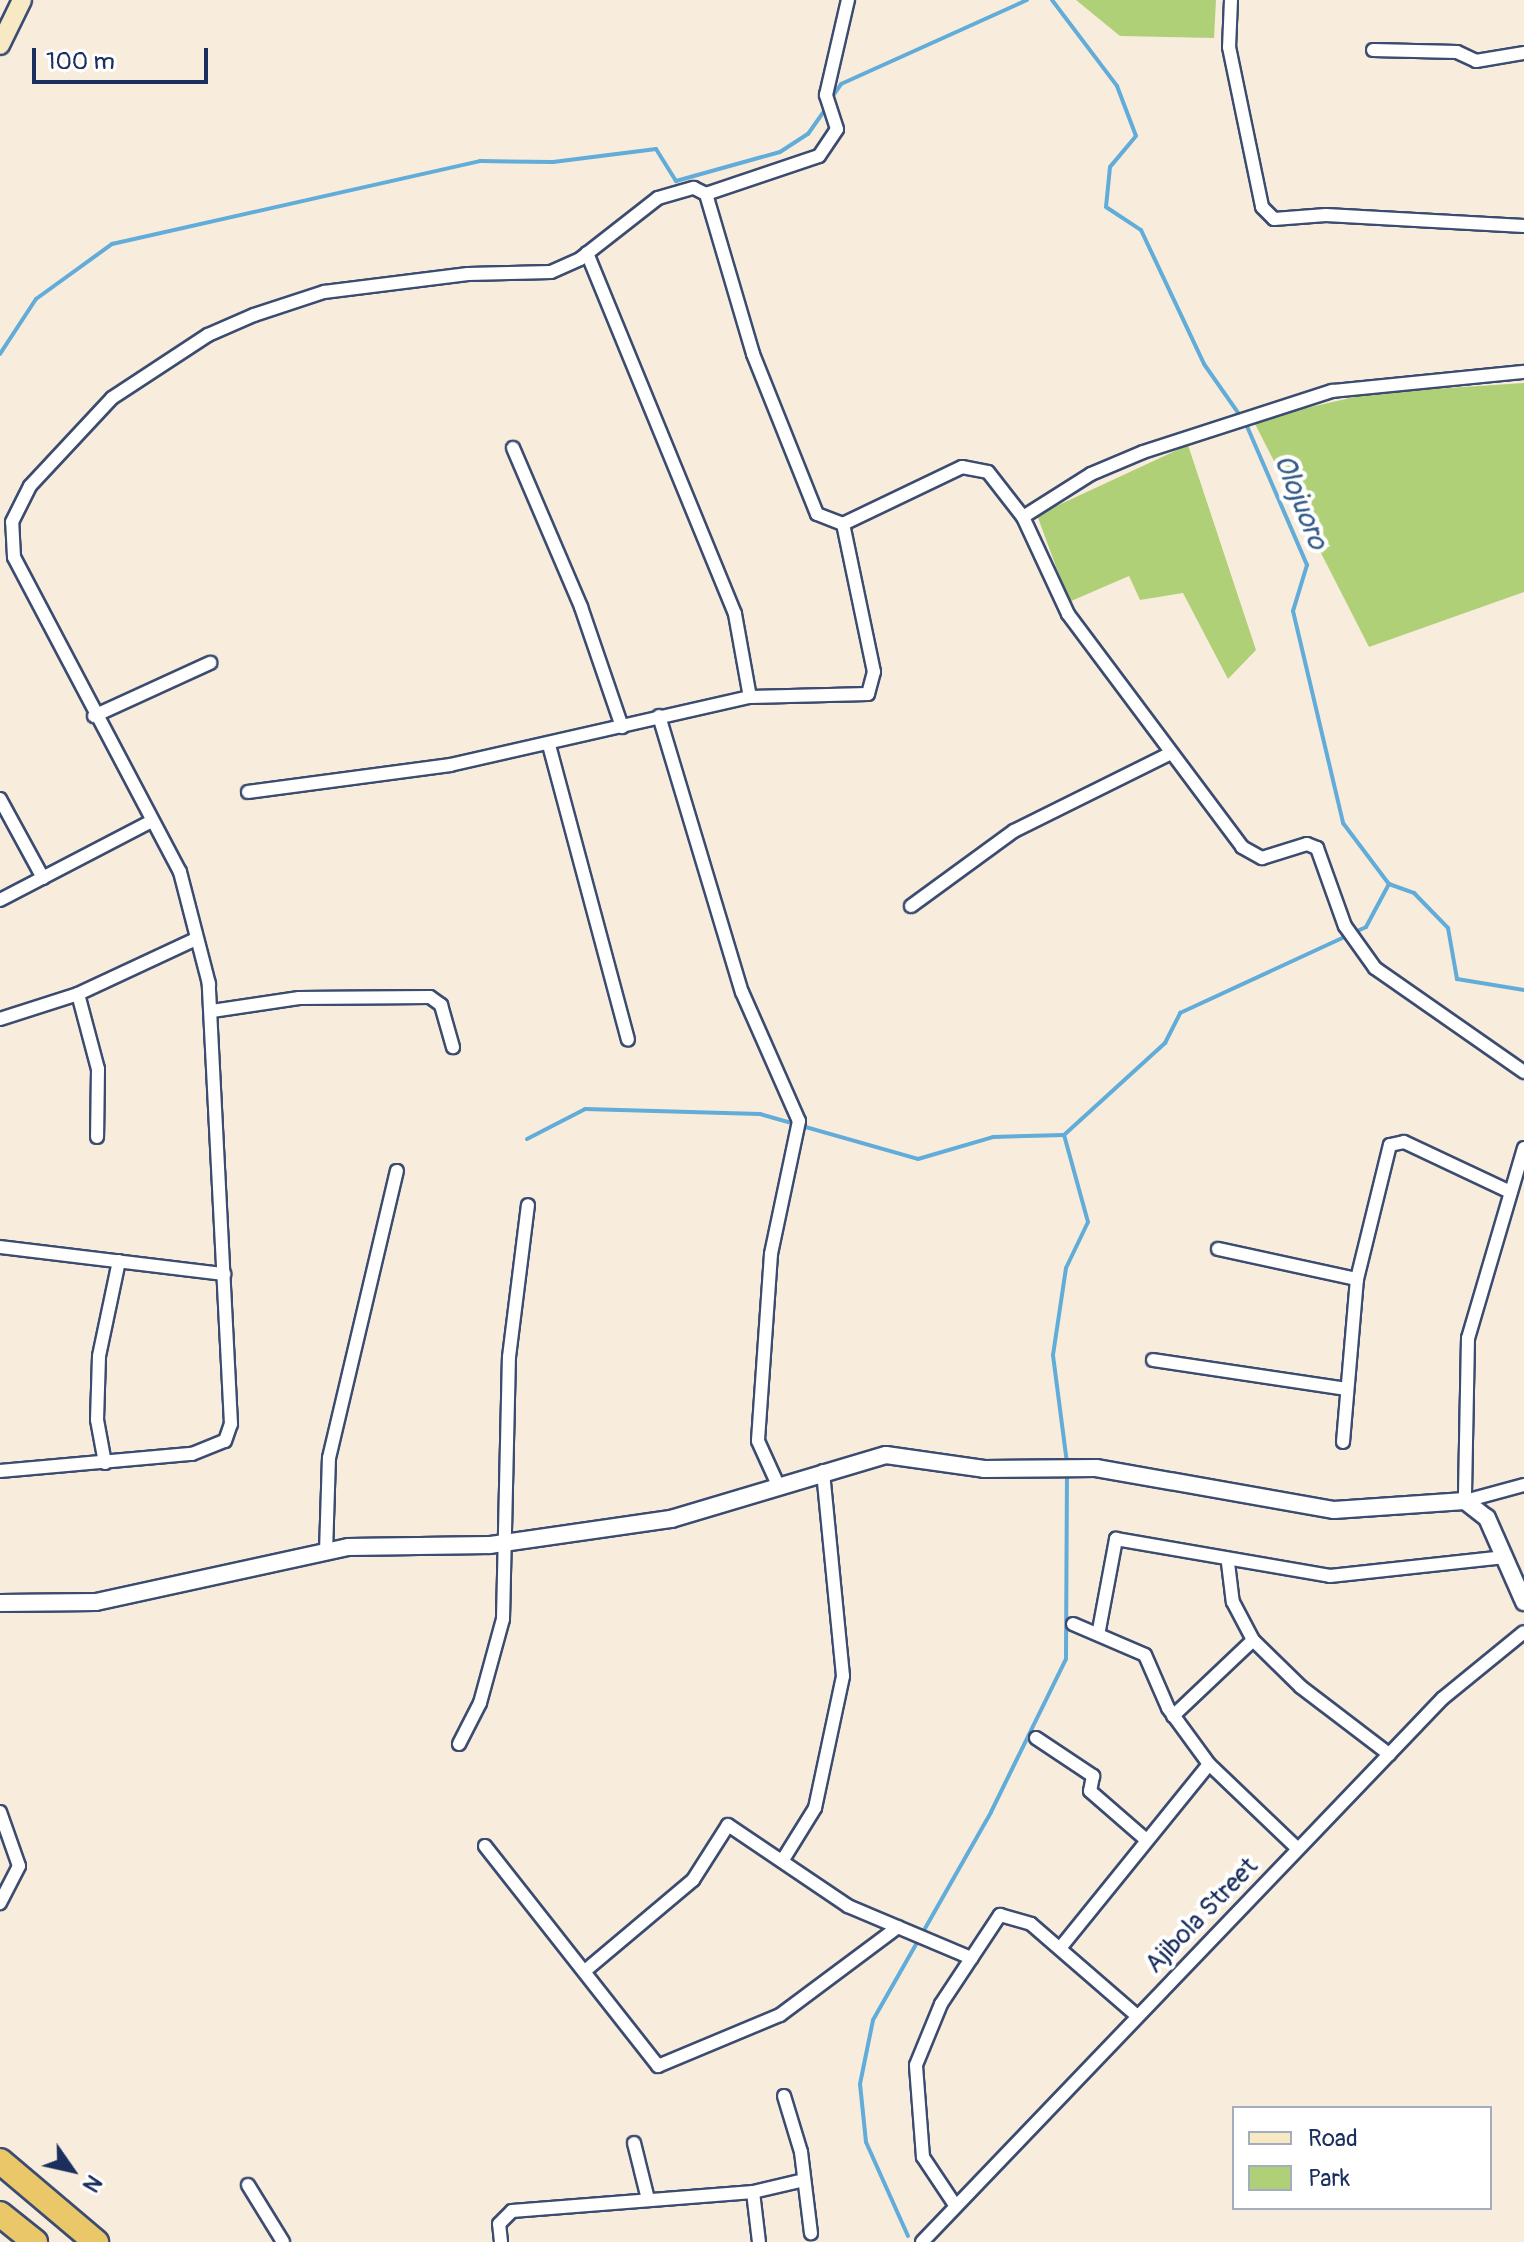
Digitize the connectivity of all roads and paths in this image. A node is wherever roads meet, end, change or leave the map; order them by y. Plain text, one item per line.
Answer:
1 (22, 0) edge
2 (848, 0) edge
3 (1231, 0) edge
4 (0, 45) edge
5 (1373, 50) dead end
6 (1524, 53) edge
7 (706, 194) junction
8 (1524, 226) edge
9 (587, 253) junction
10 (1524, 372) edge
11 (513, 448) dead end
12 (1023, 517) junction
13 (843, 524) junction
14 (210, 663) dead end
15 (750, 697) junction
16 (94, 716) junction
17 (659, 716) junction
18 (622, 727) junction
19 (549, 745) junction
20 (1169, 754) junction
21 (248, 792) dead end
22 (0, 799) edge
23 (150, 822) junction
24 (43, 878) junction
25 (0, 900) edge
26 (911, 906) dead end
27 (196, 939) junction
28 (78, 994) junction
29 (212, 1011) junction
30 (0, 1019) edge
31 (628, 1040) dead end
32 (453, 1047) dead end
33 (1524, 1072) edge
34 (97, 1137) dead end
35 (1524, 1148) edge
36 (397, 1171) dead end
37 (1508, 1191) junction
38 (528, 1205) dead end
39 (0, 1247) edge
40 (1218, 1249) dead end
41 (119, 1261) junction
42 (224, 1274) junction
43 (1357, 1279) junction
44 (1153, 1360) dead end
45 (1346, 1389) junction
46 (1343, 1442) dead end
47 (105, 1463) junction
48 (0, 1471) edge
49 (823, 1471) junction
50 (1524, 1485) edge
51 (779, 1487) junction
52 (1465, 1501) junction
53 (505, 1543) junction
54 (326, 1552) junction
55 (1505, 1557) junction
56 (1228, 1563) junction
57 (1524, 1602) edge
58 (0, 1603) edge
59 (1073, 1624) dead end
60 (1099, 1630) junction
61 (1524, 1632) edge
62 (1253, 1640) junction
63 (1173, 1716) junction
64 (1036, 1738) dead end
65 (459, 1744) dead end
66 (1389, 1754) junction
67 (1209, 1764) junction
68 (0, 1812) edge
69 (1144, 1838) junction
70 (485, 1846) dead end
71 (1298, 1849) junction
72 (784, 1858) junction
73 (0, 1903) edge
74 (898, 1927) junction
75 (1061, 1947) junction
76 (971, 1958) junction
77 (586, 1970) junction
78 (1136, 2015) junction
79 (784, 2096) dead end
80 (634, 2143) dead end
81 (0, 2161) edge
82 (804, 2180) junction
83 (248, 2185) dead end
84 (753, 2192) junction
85 (648, 2199) junction
86 (955, 2205) junction
87 (0, 2214) edge
88 (811, 2233) dead end
89 (35, 2242) edge
90 (96, 2242) edge
91 (283, 2242) edge
92 (501, 2242) edge
93 (759, 2242) edge
94 (922, 2242) edge

1 - 4 main road
2 - 7 street
3 - 8 street
5 - 6 street
7 - 9 street
7 - 13 street
9 - 15 street
9 - 16 street
10 - 12 street
11 - 18 street
12 - 13 street
12 - 20 street
13 - 15 street
14 - 16 street
15 - 17 street
16 - 23 street
17 - 18 street
17 - 51 street
18 - 19 street
19 - 21 street
19 - 31 street
20 - 26 street
20 - 33 street
22 - 24 street
23 - 24 street
23 - 27 street
24 - 25 street
27 - 28 street
27 - 29 street
28 - 30 street
28 - 34 street
29 - 32 street
29 - 42 street
35 - 37 street
36 - 54 street
37 - 43 street
37 - 52 street
38 - 53 street
39 - 41 street
40 - 43 street
41 - 42 street
41 - 47 street
42 - 47 street
43 - 45 street
44 - 45 street
45 - 46 street
47 - 48 street
49 - 51 street
49 - 52 street
49 - 72 street
50 - 52 street
51 - 53 street
52 - 55 street
53 - 54 street
53 - 65 street
54 - 58 street
55 - 56 street
55 - 57 street
56 - 60 street
56 - 62 street
59 - 60 street
60 - 63 street
61 - 66 street, Ajibola Street
62 - 63 street
62 - 66 street
63 - 67 street
64 - 69 street
66 - 71 street, Ajibola Street
67 - 69 street
67 - 71 street
68 - 73 street
69 - 75 street
70 - 77 street
71 - 78 street, Ajibola Street
72 - 74 street
72 - 77 street
74 - 76 street
74 - 77 street
75 - 76 street
75 - 78 street
76 - 86 street
78 - 86 street, Ajibola Street
79 - 82 street
80 - 85 street
81 - 90 highway
82 - 84 street
82 - 88 street
83 - 91 street
84 - 85 street
84 - 93 street
85 - 92 street
86 - 94 street, Ajibola Street
87 - 89 highway

